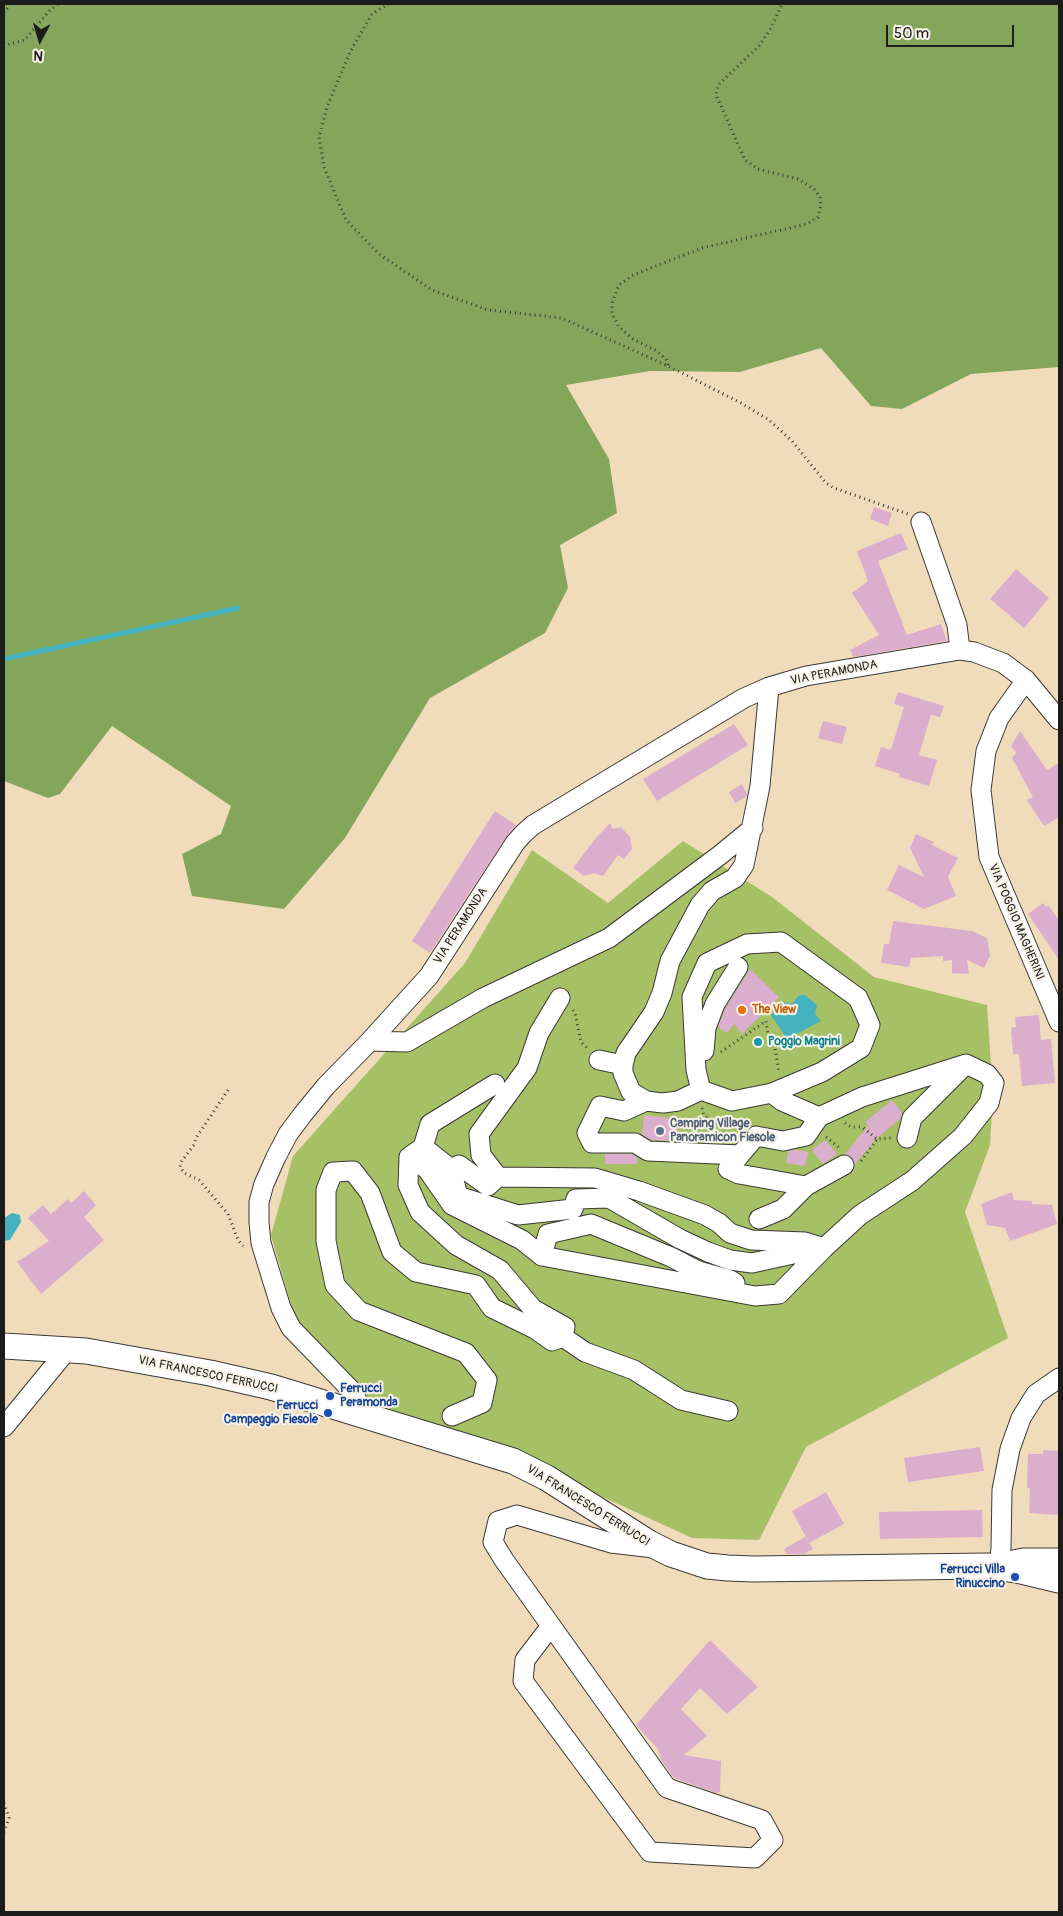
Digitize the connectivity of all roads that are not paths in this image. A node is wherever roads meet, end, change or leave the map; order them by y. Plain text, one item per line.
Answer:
1 (921, 522) road end
2 (960, 650) junction
3 (1026, 680) junction
4 (769, 687) junction
5 (1059, 720) edge
6 (753, 828) junction
7 (738, 967) dead end
8 (560, 998) road end
9 (1059, 1022) edge
10 (370, 1041) junction
11 (624, 1059) junction
12 (600, 1060) road end
13 (964, 1065) junction
14 (698, 1066) junction
15 (495, 1084) dead end
16 (777, 1091) junction
17 (701, 1098) junction
18 (646, 1101) junction
19 (815, 1122) junction
20 (907, 1138) dead end
21 (416, 1152) junction
22 (740, 1155) junction
23 (850, 1160) road end
24 (451, 1169) junction
25 (498, 1177) junction
26 (806, 1186) junction
27 (758, 1219) dead end
28 (824, 1248) junction
29 (542, 1256) junction
30 (755, 1296) junction
31 (563, 1337) junction
32 (4, 1346) edge
33 (68, 1349) junction
34 (1058, 1378) edge
35 (728, 1411) dead end
36 (366, 1416) junction
37 (452, 1416) dead end
38 (4, 1427) edge
39 (660, 1549) junction
40 (1059, 1558) edge
41 (998, 1567) junction
42 (1059, 1580) edge
43 (551, 1626) junction

1 - 2 street
2 - 3 street
2 - 4 street, VIA PERAMONDA
3 - 5 street
3 - 9 street, VIA POGGIO MAGHERINI
4 - 6 street
4 - 10 street, VIA PERAMONDA
6 - 10 street
6 - 11 street
7 - 14 street
8 - 25 street
10 - 36 street, VIA PERAMONDA
11 - 12 street
11 - 18 street
13 - 19 street
13 - 20 street
13 - 28 street
14 - 16 street
14 - 17 street
15 - 21 street
16 - 17 street
16 - 19 street
17 - 18 street
18 - 22 street
19 - 22 street
21 - 24 street
21 - 29 street
21 - 31 street
22 - 26 street
23 - 26 street
24 - 25 street
24 - 28 street
25 - 28 street
26 - 27 street
28 - 30 street
29 - 30 street
29 - 30 street
31 - 35 street
31 - 37 street
32 - 33 main road, VIA FRANCESCO FERRUCCI
33 - 36 main road, VIA FRANCESCO FERRUCCI
33 - 38 street
34 - 41 street
36 - 39 main road, VIA FRANCESCO FERRUCCI
39 - 41 main road, VIA FRANCESCO FERRUCCI
39 - 43 street
40 - 41 street
41 - 42 main road, VIA FRANCESCO FERRUCCI
43 - 43 street

